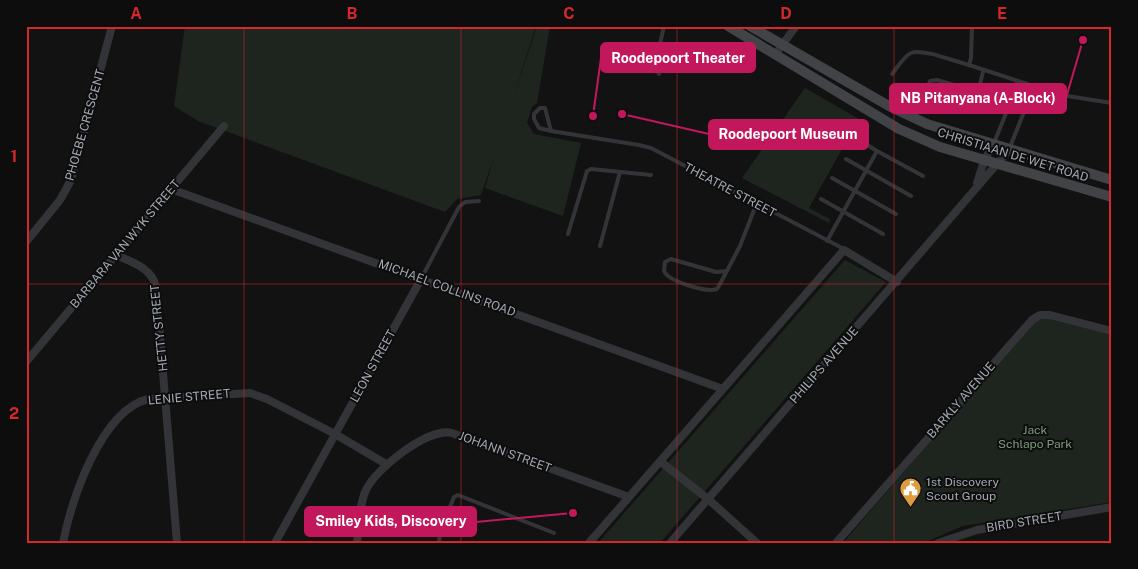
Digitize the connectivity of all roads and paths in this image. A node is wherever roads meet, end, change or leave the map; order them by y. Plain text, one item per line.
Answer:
1 (112, 26) edge
2 (664, 26) edge
3 (728, 26) edge
4 (750, 26) edge
5 (796, 26) edge
6 (972, 26) edge
7 (781, 46) junction
8 (775, 55) junction
9 (969, 65) junction
10 (983, 72) junction
11 (659, 74) dead end
12 (892, 74) dead end
13 (1017, 82) junction
14 (1034, 87) junction
15 (978, 92) junction
16 (1011, 101) dead end
17 (1112, 102) edge
18 (1009, 106) dead end
19 (224, 126) dead end
20 (550, 131) junction
21 (859, 140) dead end
22 (993, 145) junction
23 (1009, 150) junction
24 (878, 151) junction
25 (846, 159) dead end
26 (984, 161) junction
27 (998, 165) junction
28 (866, 171) junction
29 (620, 172) junction
30 (652, 175) dead end
31 (923, 176) dead end
32 (832, 178) dead end
33 (1112, 180) edge
34 (977, 185) junction
35 (171, 189) junction
36 (854, 192) junction
37 (911, 196) dead end
38 (1112, 197) edge
39 (821, 199) dead end
40 (479, 202) dead end
41 (756, 205) junction
42 (842, 213) junction
43 (896, 214) dead end
44 (568, 234) dead end
45 (883, 234) dead end
46 (827, 241) junction
47 (26, 242) edge
48 (600, 246) dead end
49 (844, 250) junction
50 (116, 255) junction
51 (727, 271) junction
52 (421, 279) junction
53 (897, 282) junction
54 (1112, 330) edge
55 (26, 362) edge
56 (723, 389) junction
57 (166, 397) junction
58 (336, 434) junction
59 (661, 462) junction
60 (386, 464) junction
61 (629, 497) junction
62 (708, 499) junction
63 (1112, 508) edge
64 (554, 533) dead end
65 (63, 543) edge
66 (177, 543) edge
67 (275, 543) edge
68 (357, 543) edge
69 (439, 543) edge
70 (589, 543) edge
71 (670, 543) edge
72 (757, 543) edge
73 (836, 543) edge
74 (938, 543) edge

1 - 47 street, PHOEBE CRESCENT
2 - 11 lane
3 - 8 main road, CHRISTIAAN DE WET ROAD
4 - 7 main road, CHRISTIAAN DE WET ROAD
5 - 7 street
6 - 9 lane
7 - 8 street
7 - 22 main road, CHRISTIAAN DE WET ROAD
8 - 26 main road, CHRISTIAAN DE WET ROAD
9 - 10 lane
9 - 12 lane
10 - 13 lane
10 - 15 lane
13 - 14 lane
13 - 16 lane
14 - 17 lane
14 - 23 lane
15 - 15 lane
18 - 22 lane
19 - 35 street, BARBARA VAN WYK STREET
20 - 20 lane
20 - 41 lane, THEATRE STREET
21 - 24 lane
22 - 23 main road, CHRISTIAAN DE WET ROAD
22 - 26 street, PHILIPS AVENUE
23 - 27 street, PHILIPS AVENUE
23 - 33 main road, CHRISTIAAN DE WET ROAD
24 - 28 lane
24 - 31 lane
25 - 28 lane
26 - 27 main road, CHRISTIAAN DE WET ROAD
26 - 34 street, PHILIPS AVENUE
27 - 34 street, PHILIPS AVENUE
27 - 38 main road, CHRISTIAAN DE WET ROAD
28 - 36 lane
28 - 37 lane
29 - 30 lane
29 - 44 lane
29 - 48 lane
32 - 36 lane
34 - 53 street, PHILIPS AVENUE
35 - 50 street, BARBARA VAN WYK STREET
35 - 52 street, MICHAEL COLLINS ROAD
36 - 42 lane
36 - 43 lane
39 - 42 lane
40 - 52 lane, LEON STREET
41 - 46 lane, THEATRE STREET
41 - 51 lane
42 - 45 lane
42 - 46 lane
46 - 49 lane, THEATRE STREET
49 - 53 street, THEATRE STREET
49 - 56 street
50 - 55 street, BARBARA VAN WYK STREET
50 - 57 street, HETTY STREET
51 - 51 lane
52 - 56 street, MICHAEL COLLINS ROAD
52 - 58 street, LEON STREET
53 - 62 street, PHILIPS AVENUE
54 - 73 street, BARKLY AVENUE
56 - 59 street
57 - 58 street, LENIE STREET
57 - 65 street, LENIE STREET
57 - 66 street, HETTY STREET
58 - 60 street, LENIE STREET
58 - 67 street, LEON STREET
59 - 61 street
59 - 62 street
60 - 61 street, JOHANN STREET
60 - 68 street
61 - 70 street
62 - 71 street, PHILIPS AVENUE
62 - 72 street
63 - 74 street, BIRD STREET
64 - 69 lane

